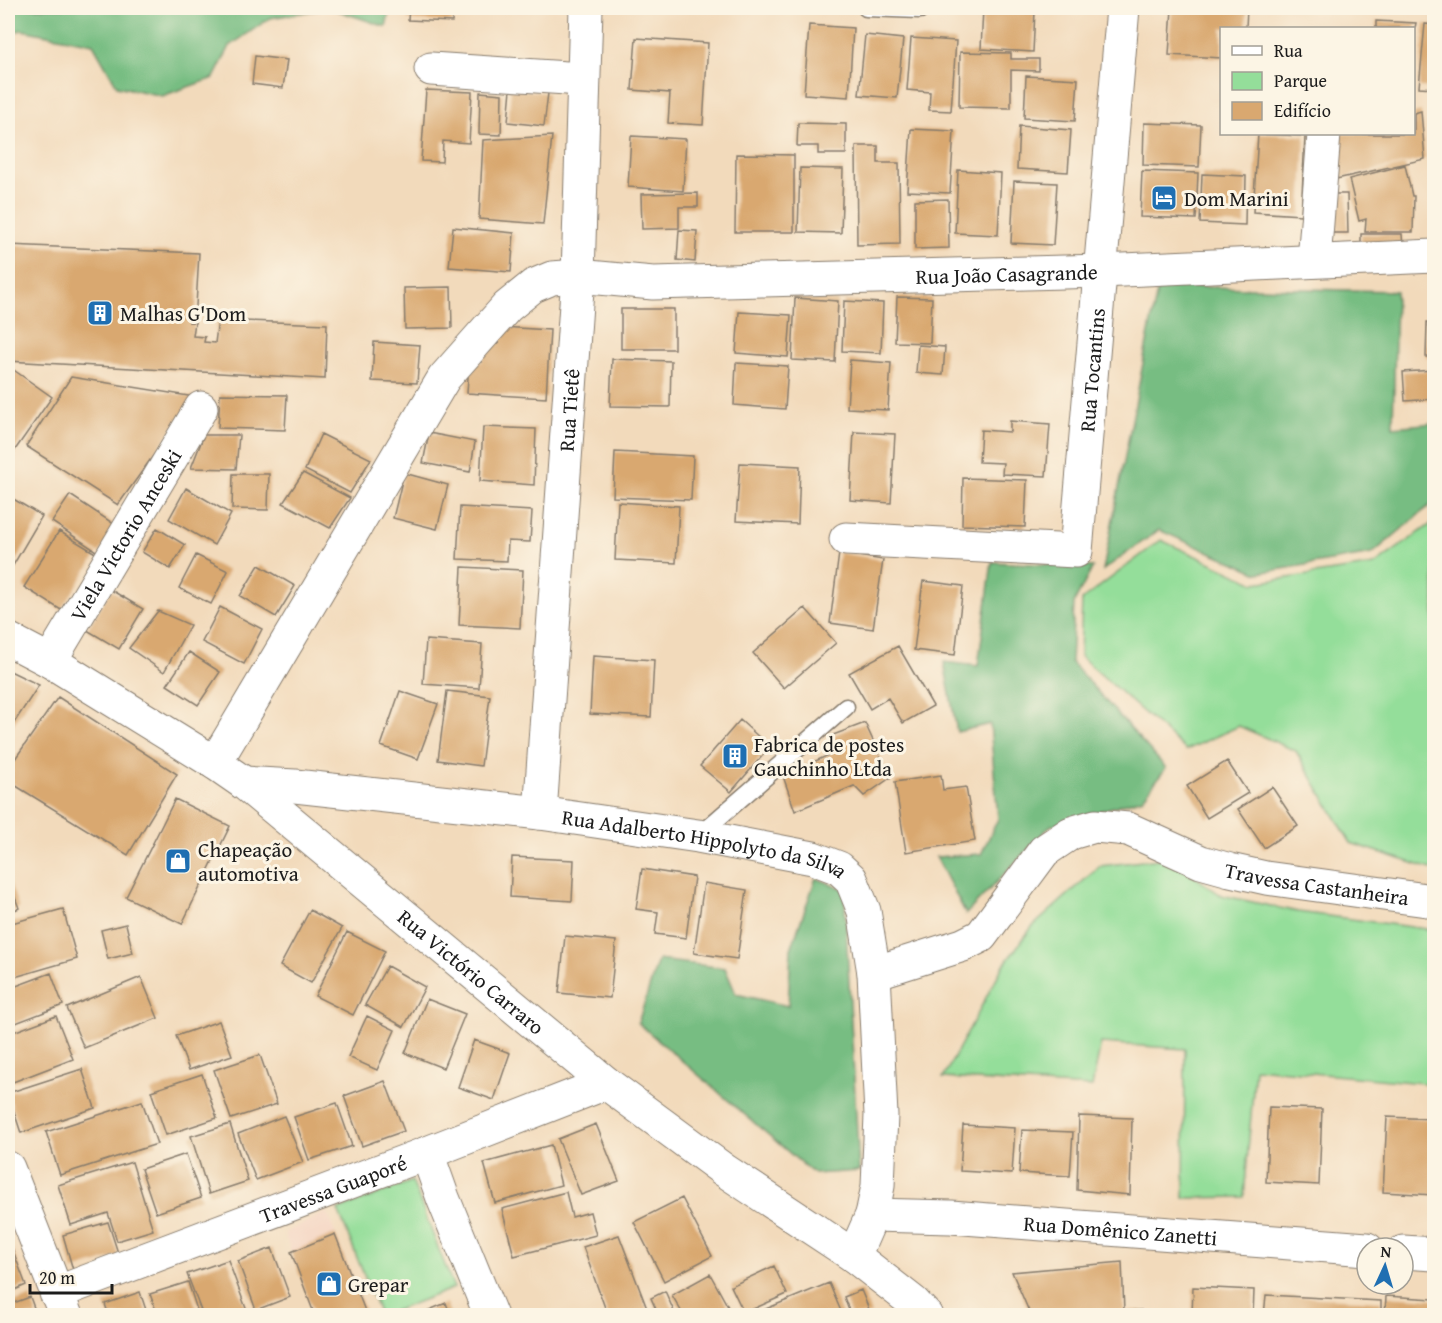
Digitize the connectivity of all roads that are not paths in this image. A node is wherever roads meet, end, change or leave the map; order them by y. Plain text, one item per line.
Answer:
1 (586, 8) edge
2 (866, 8) edge
3 (1123, 8) edge
4 (920, 10) dead end
5 (431, 69) dead end
6 (582, 79) junction
7 (1324, 135) edge
8 (1434, 256) edge
9 (1314, 261) junction
10 (1101, 271) junction
11 (578, 276) junction
12 (201, 408) dead end
13 (846, 539) dead end
14 (8, 639) edge
15 (50, 661) junction
16 (846, 707) dead end
17 (215, 763) junction
18 (244, 783) junction
19 (540, 813) junction
20 (698, 836) junction
21 (1434, 901) edge
22 (874, 974) junction
23 (606, 1083) junction
24 (427, 1153) junction
25 (8, 1168) edge
26 (872, 1215) junction
27 (1355, 1248) edge
28 (1415, 1253) edge
29 (1434, 1254) edge
30 (854, 1256) junction
31 (61, 1304) edge
32 (491, 1316) edge
33 (926, 1316) edge

1 - 6 street, Rua Tietê
2 - 4 lane
3 - 10 street, Rua Tocantins
5 - 6 street
6 - 11 street, Rua Tietê
7 - 9 street
8 - 9 street, Rua João Casagrande
9 - 10 street, Rua João Casagrande
10 - 11 street, Rua João Casagrande
10 - 13 street, Rua Tocantins
11 - 17 street, Rua João Casagrande
11 - 19 street, Rua Tietê
12 - 15 street, Viela Victorio Anceski
14 - 15 street, Rua Victório Carraro
15 - 17 street, Rua Victório Carraro
16 - 20 lane
17 - 18 street, Rua Victório Carraro
18 - 19 street, Rua Adalberto Hippolyto da Silva
18 - 23 street, Rua Victório Carraro
19 - 20 street, Rua Adalberto Hippolyto da Silva
20 - 22 street, Rua Adalberto Hippolyto da Silva
21 - 22 street, Travessa Castanheira
22 - 26 street, Rua Adalberto Hippolyto da Silva
23 - 24 street, Travessa Guaporé
23 - 30 street, Rua Victório Carraro
24 - 31 street, Travessa Guaporé
24 - 32 street
25 - 31 street
26 - 27 street, Rua Domênico Zanetti
26 - 30 street, Rua Adalberto Hippolyto da Silva
28 - 29 street
30 - 33 street, Rua Victório Carraro

